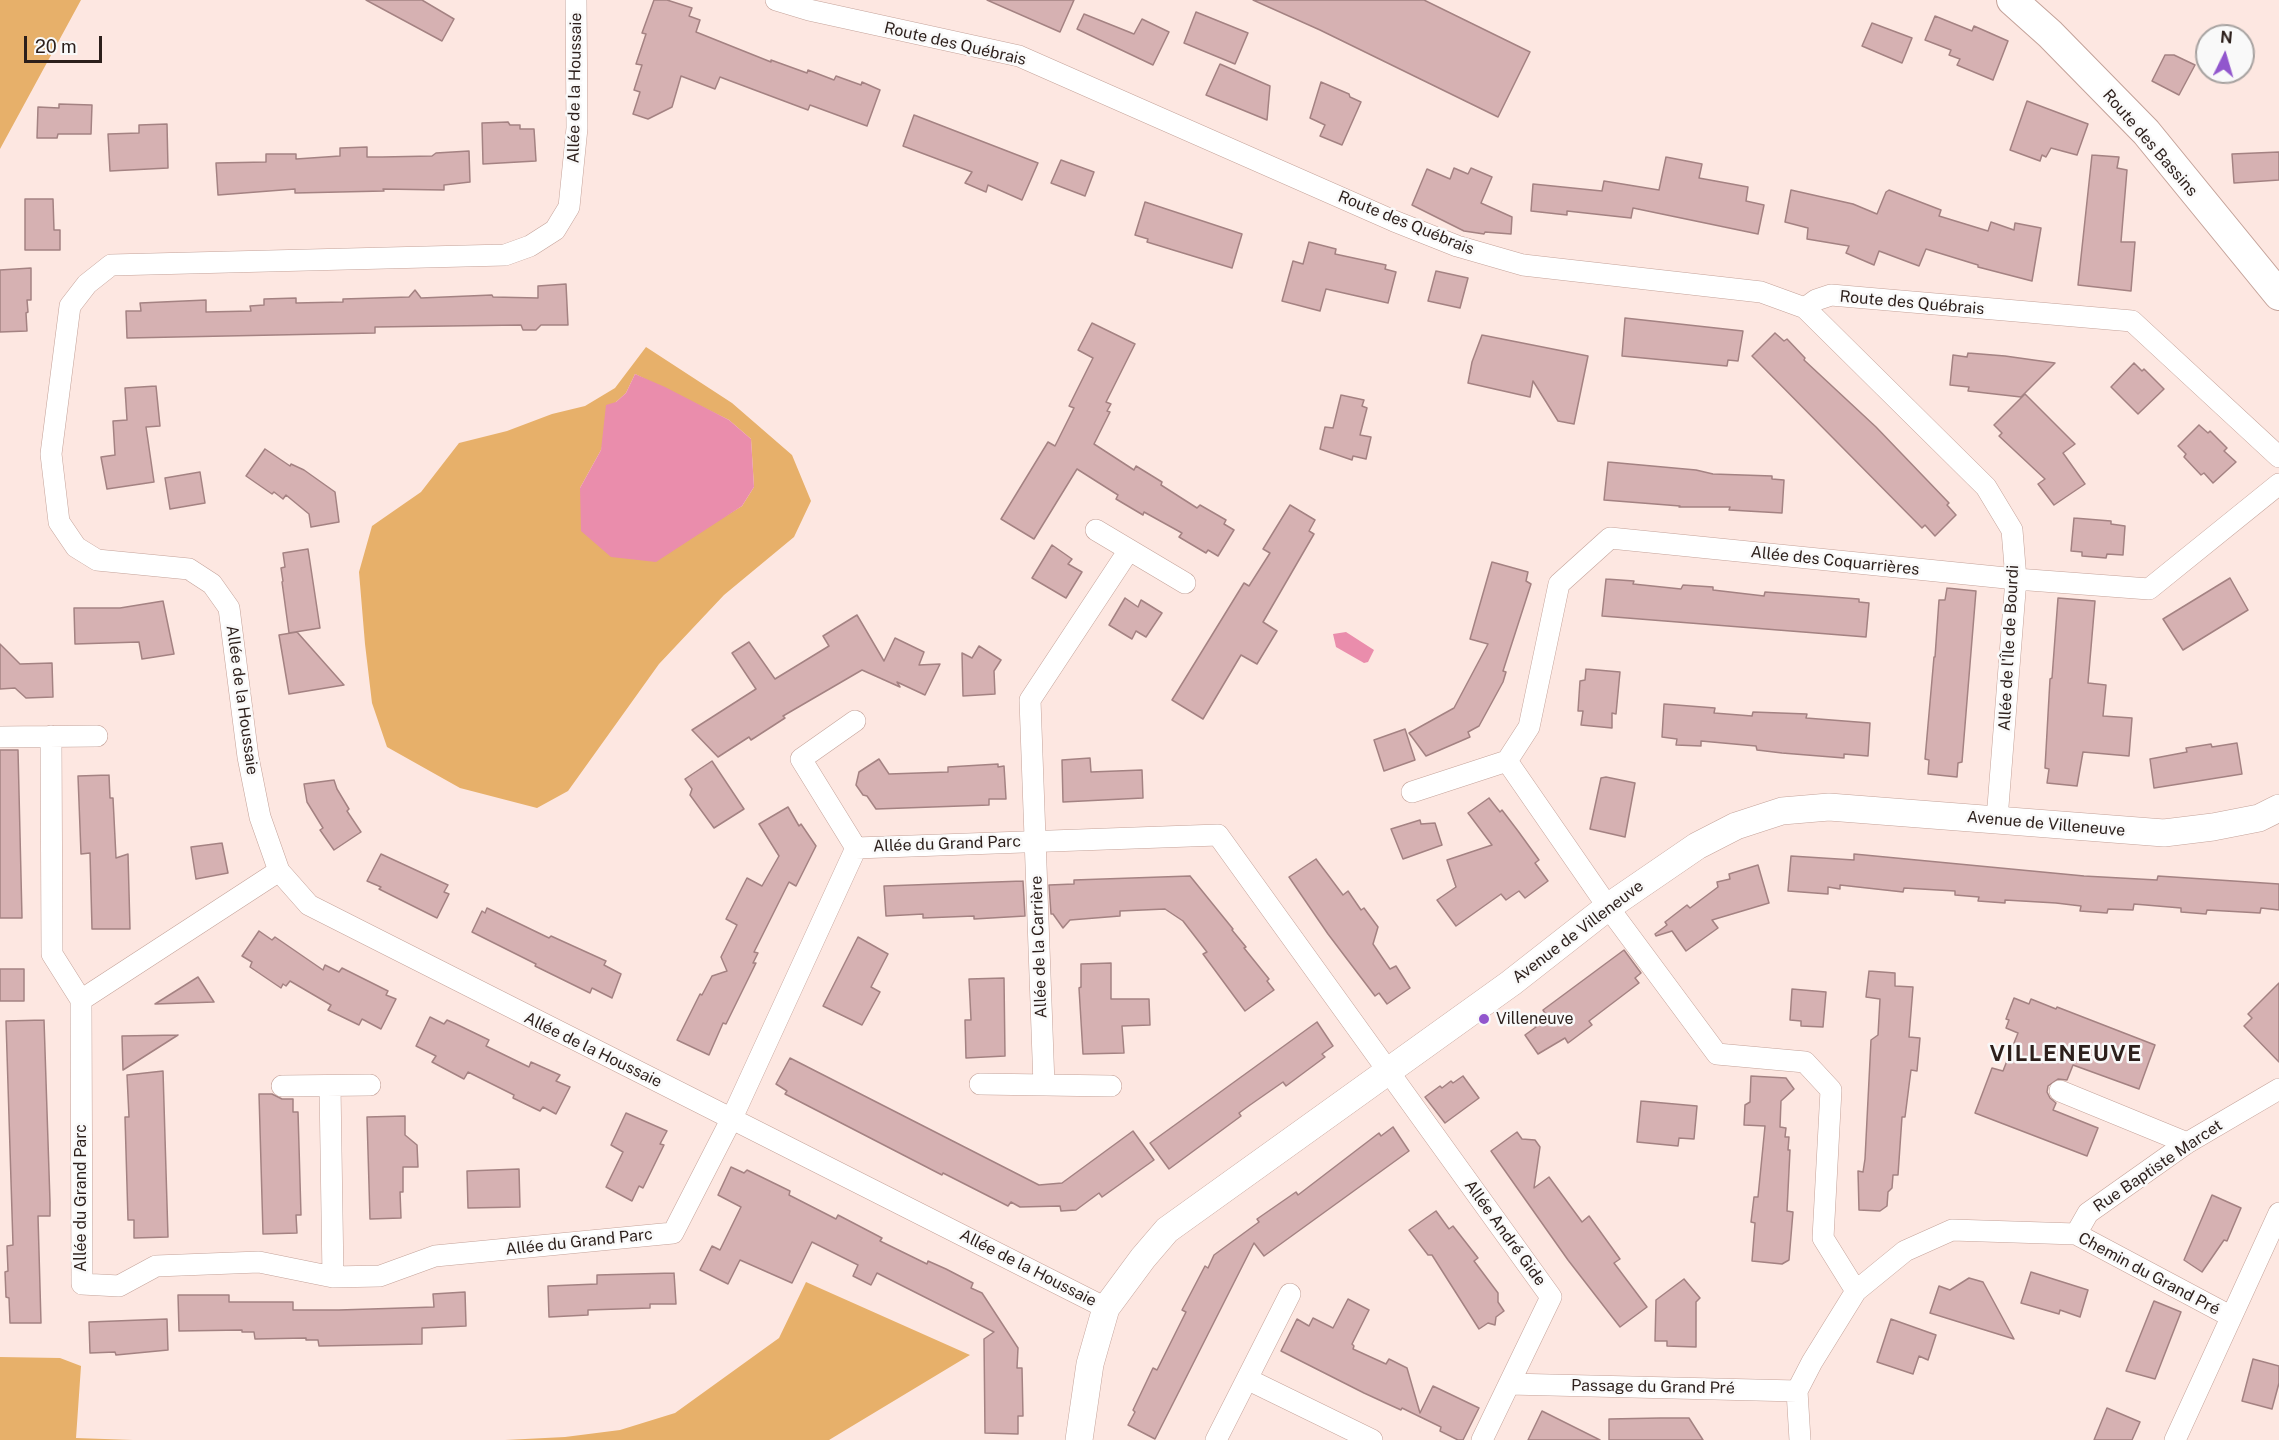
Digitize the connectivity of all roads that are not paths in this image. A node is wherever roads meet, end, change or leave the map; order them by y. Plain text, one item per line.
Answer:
1 (576, 0) edge
2 (776, 0) edge
3 (2012, 0) edge
4 (2279, 295) edge
5 (1805, 308) junction
6 (2279, 457) edge
7 (2279, 484) edge
8 (1096, 530) dead end
9 (1129, 550) junction
10 (2016, 579) junction
11 (1185, 583) dead end
12 (855, 721) dead end
13 (51, 736) junction
14 (97, 736) dead end
15 (0, 737) edge
16 (1507, 761) junction
17 (1412, 792) dead end
18 (2279, 808) edge
19 (1997, 819) junction
20 (1035, 841) junction
21 (856, 848) junction
22 (279, 872) junction
23 (1608, 907) junction
24 (81, 1000) junction
25 (1386, 1071) junction
26 (980, 1084) dead end
27 (370, 1085) dead end
28 (1044, 1085) junction
29 (282, 1086) dead end
30 (330, 1086) junction
31 (1111, 1086) dead end
32 (2279, 1089) edge
33 (2060, 1091) dead end
34 (732, 1118) junction
35 (2187, 1143) junction
36 (2279, 1213) edge
37 (2076, 1234) junction
38 (333, 1277) junction
39 (1856, 1291) junction
40 (1290, 1294) dead end
41 (1107, 1308) junction
42 (2230, 1316) junction
43 (1247, 1379) junction
44 (1509, 1384) junction
45 (1797, 1391) junction
46 (1079, 1440) edge
47 (1216, 1440) edge
48 (1372, 1440) edge
49 (1482, 1440) edge
50 (1800, 1440) edge
51 (2175, 1440) edge

1 - 22 street, Allée de la Houssaie
2 - 5 street, Route des Québrais
3 - 4 main road, Route des Bassins
5 - 6 street, Route des Québrais
5 - 10 street, Allée de l'Île de Bourdi
7 - 10 street, Allée des Coquarrières
8 - 9 street
9 - 11 street
9 - 20 street, Allée de la Carrière
10 - 16 street, Allée des Coquarrières
10 - 19 street, Allée de l'Île de Bourdi
12 - 21 street
13 - 14 street
13 - 15 street
13 - 24 street
16 - 17 street
16 - 23 street
18 - 19 street, Avenue de Villeneuve
19 - 23 street, Avenue de Villeneuve
20 - 21 street, Allée du Grand Parc
20 - 25 street, Allée du Grand Parc
20 - 28 street, Allée de la Carrière
21 - 34 street, Allée du Grand Parc
22 - 24 street
22 - 34 street, Allée de la Houssaie
23 - 25 street, Avenue de Villeneuve
23 - 39 street
24 - 38 street, Allée du Grand Parc
25 - 41 street, Avenue de Villeneuve
25 - 44 street, Allée André Gide
26 - 28 street
27 - 30 street
28 - 31 street
29 - 30 street
30 - 38 street
32 - 35 street, Rue Baptiste Marcet
33 - 35 street
34 - 38 street, Allée du Grand Parc
34 - 41 street, Allée de la Houssaie
35 - 37 street, Rue Baptiste Marcet
36 - 42 street
37 - 39 street, Chemin du Grand Pré
37 - 42 street, Chemin du Grand Pré
39 - 45 street, Chemin du Grand Pré
40 - 43 street
41 - 46 street, Avenue de Villeneuve
42 - 51 street
43 - 47 street
43 - 48 street
44 - 45 street, Passage du Grand Pré
44 - 49 street, Allée André Gide
45 - 50 street

